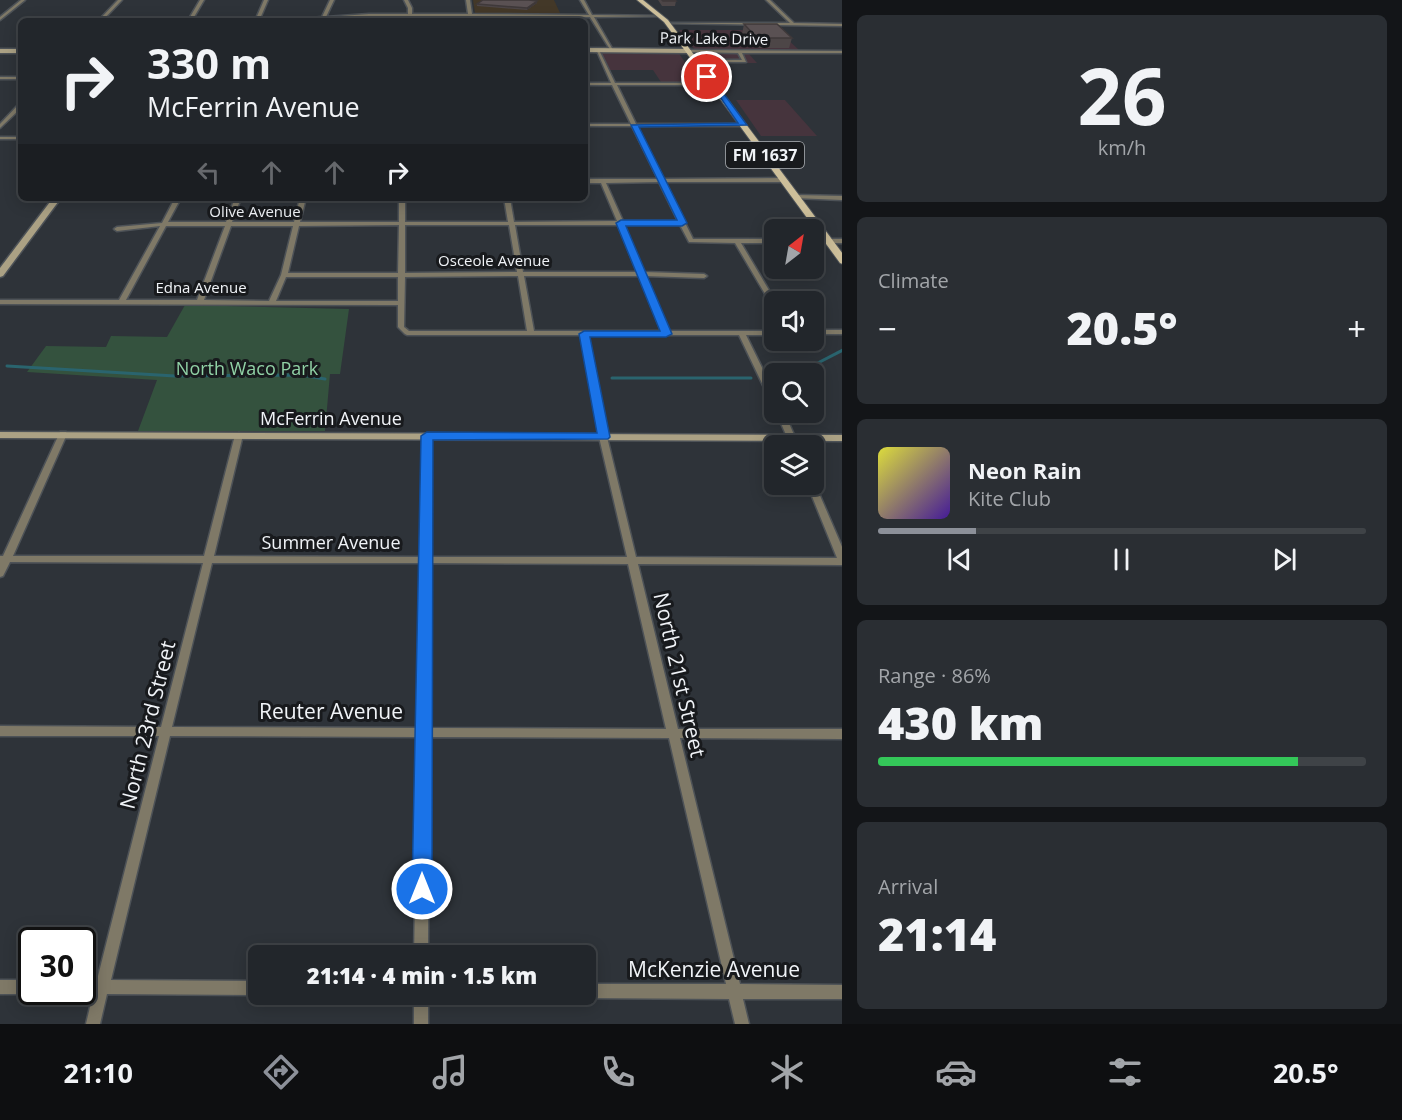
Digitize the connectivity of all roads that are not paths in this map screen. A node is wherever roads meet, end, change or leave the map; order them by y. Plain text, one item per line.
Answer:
1 (23, 0) edge
2 (120, 0) edge
3 (202, 0) edge
4 (266, 0) edge
5 (332, 0) edge
6 (406, 0) edge
7 (468, 0) edge
8 (582, 0) edge
9 (640, 0) edge
10 (768, 0) edge
11 (410, 15) junction
12 (471, 15) junction
13 (532, 15) junction
14 (592, 15) junction
15 (660, 16) junction
16 (103, 18) edge
17 (192, 18) edge
18 (258, 18) edge
19 (323, 18) edge
20 (344, 18) edge
21 (472, 18) edge
22 (533, 18) edge
23 (0, 20) edge
24 (668, 23) junction
25 (794, 25) junction
26 (842, 25) edge
27 (588, 50) edge
28 (597, 50) junction
29 (611, 50) junction
30 (0, 51) edge
31 (18, 51) edge
32 (688, 51) junction
33 (739, 51) junction
34 (842, 52) edge
35 (696, 61) junction
36 (0, 78) edge
37 (18, 78) edge
38 (588, 84) edge
39 (614, 84) junction
40 (712, 84) junction
41 (18, 108) edge
42 (588, 125) edge
43 (635, 125) junction
44 (743, 125) junction
45 (0, 127) edge
46 (0, 138) edge
47 (18, 138) edge
48 (662, 180) junction
49 (784, 180) junction
50 (588, 181) edge
51 (603, 181) junction
52 (796, 198) junction
53 (842, 198) edge
54 (55, 201) edge
55 (177, 201) edge
56 (237, 201) edge
57 (302, 201) edge
58 (402, 201) edge
59 (508, 201) edge
60 (512, 223) junction
61 (621, 223) junction
62 (682, 223) junction
63 (166, 224) junction
64 (229, 224) junction
65 (296, 224) junction
66 (401, 224) junction
67 (117, 229) dead end
68 (737, 241) junction
69 (764, 241) edge
70 (824, 241) edge
71 (828, 241) junction
72 (842, 241) edge
73 (842, 261) edge
74 (0, 274) edge
75 (401, 274) junction
76 (521, 274) junction
77 (641, 274) junction
78 (284, 275) junction
79 (704, 276) dead end
80 (766, 291) edge
81 (122, 301) junction
82 (0, 302) edge
83 (200, 302) junction
84 (272, 302) junction
85 (401, 303) junction
86 (824, 332) edge
87 (842, 332) edge
88 (764, 333) edge
89 (531, 334) junction
90 (584, 334) junction
91 (666, 334) junction
92 (742, 334) junction
93 (764, 379) edge
94 (63, 434) junction
95 (0, 435) edge
96 (239, 435) junction
97 (427, 436) junction
98 (603, 437) junction
99 (842, 438) edge
100 (824, 440) edge
101 (764, 441) edge
102 (815, 495) edge
103 (4, 559) edge
104 (210, 559) junction
105 (632, 560) junction
106 (424, 561) junction
107 (842, 561) edge
108 (0, 574) edge
109 (0, 731) edge
110 (167, 732) junction
111 (423, 732) junction
112 (672, 733) junction
113 (842, 734) edge
114 (421, 945) edge
115 (0, 987) edge
116 (18, 987) edge
117 (96, 988) edge
118 (102, 988) junction
119 (248, 988) edge
120 (596, 990) edge
121 (734, 992) junction
122 (842, 992) edge
123 (421, 1005) edge
124 (93, 1024) edge
125 (421, 1024) edge
126 (742, 1024) edge

1 - 23 street
2 - 16 street
3 - 17 street
4 - 18 street
5 - 19 street
6 - 11 street
7 - 12 street
8 - 14 street
9 - 15 main road, FM 1637
10 - 25 street
11 - 12 street
11 - 20 street
12 - 13 street
12 - 21 street
13 - 14 street
13 - 22 street
14 - 15 street
14 - 29 street
15 - 24 main road, FM 1637
24 - 25 street
24 - 32 main road, FM 1637
25 - 26 street
27 - 28 street, Park Lake Drive
28 - 29 street, Park Lake Drive
28 - 39 street
29 - 32 street, Park Lake Drive
30 - 31 street
32 - 33 street, Park Lake Drive
32 - 35 main road, FM 1637
33 - 34 street, Park Lake Drive
33 - 35 street
35 - 40 main road, FM 1637
36 - 37 street
38 - 39 street
39 - 40 street
39 - 43 street
40 - 44 main road, FM 1637
41 - 45 street
42 - 43 street
43 - 44 street
43 - 48 street
44 - 49 main road, FM 1637
46 - 47 street
48 - 49 street
48 - 51 street
48 - 62 street
49 - 52 main road, FM 1637
50 - 51 street
51 - 61 street
52 - 53 street
52 - 71 main road, FM 1637
54 - 74 street
55 - 63 street
56 - 64 street
57 - 65 street
58 - 66 street
59 - 60 street
60 - 61 street, Olive Avenue
60 - 66 street, Olive Avenue
60 - 76 street
61 - 62 street, Olive Avenue
61 - 77 street
62 - 68 street
63 - 64 street, Olive Avenue
63 - 67 street, Olive Avenue
63 - 81 street
64 - 65 street, Olive Avenue
64 - 83 street
65 - 66 street, Olive Avenue
65 - 78 street
66 - 75 street
68 - 69 street
68 - 80 street
70 - 71 street
71 - 72 street
71 - 73 main road, FM 1637
75 - 76 street, Osceole Avenue
75 - 78 street, Osceole Avenue
75 - 85 street
76 - 77 street, Osceole Avenue
76 - 89 street
77 - 79 street, Osceole Avenue
77 - 91 street
78 - 84 street
81 - 82 street, Edna Avenue
81 - 83 street, Edna Avenue
83 - 84 street, Edna Avenue
84 - 85 street, Edna Avenue
85 - 89 street
86 - 87 street
88 - 92 street
89 - 90 street
90 - 91 street
90 - 98 street, North 21st Street
91 - 92 street
92 - 93 street
94 - 95 street, McFerrin Avenue
94 - 96 street, McFerrin Avenue
94 - 103 street
96 - 97 street, McFerrin Avenue
96 - 104 street, North 23rd Street
97 - 98 street, McFerrin Avenue
97 - 106 street
98 - 101 street, McFerrin Avenue
98 - 105 street, North 21st Street
99 - 100 street, McFerrin Avenue
102 - 107 street
103 - 104 street, Summer Avenue
103 - 108 street
104 - 106 street, Summer Avenue
104 - 110 street, North 23rd Street
105 - 106 street, Summer Avenue
105 - 107 street, Summer Avenue
105 - 112 street, North 21st Street
106 - 111 street
109 - 110 street, Reuter Avenue
110 - 111 street, Reuter Avenue
110 - 118 street, North 23rd Street
111 - 112 street, Reuter Avenue
111 - 114 street
112 - 113 street, Reuter Avenue
112 - 121 street, North 21st Street
115 - 116 street
117 - 118 street
118 - 119 street
118 - 124 street, North 23rd Street
120 - 121 street, McKenzie Avenue
121 - 122 street, McKenzie Avenue
121 - 126 street, North 21st Street
123 - 125 street

